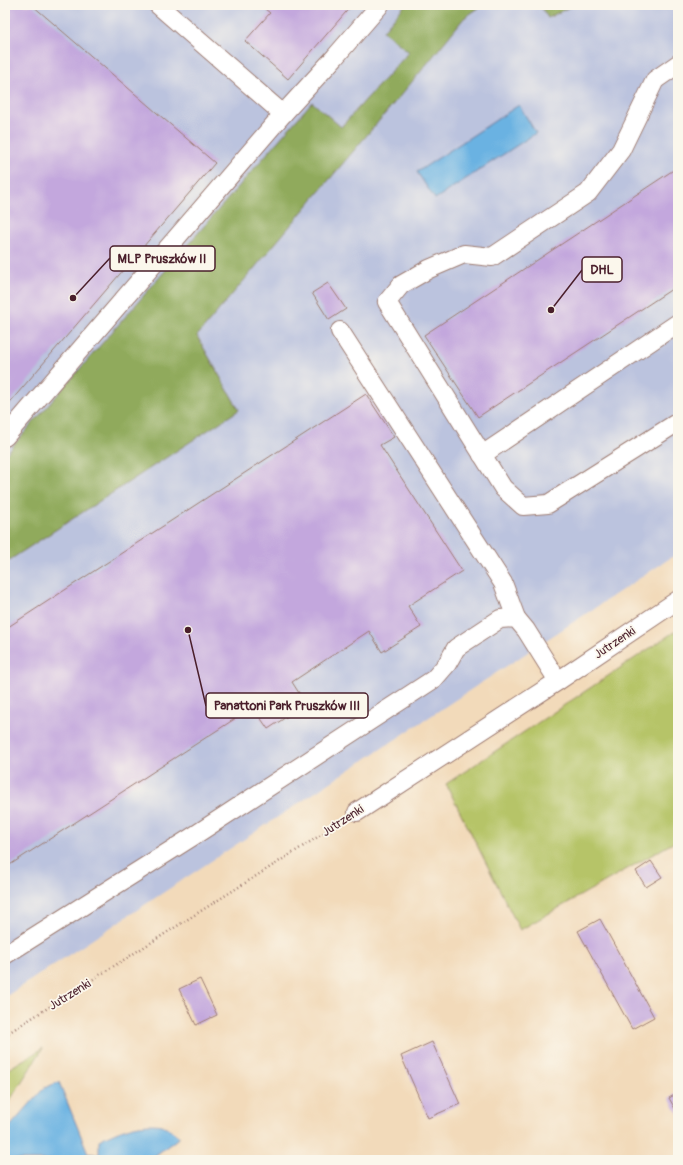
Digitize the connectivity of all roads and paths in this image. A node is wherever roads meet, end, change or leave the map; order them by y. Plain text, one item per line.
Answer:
1 (158, 5) edge
2 (380, 5) edge
3 (678, 64) edge
4 (283, 114) junction
5 (678, 323) edge
6 (340, 331) dead end
7 (678, 422) edge
8 (5, 437) edge
9 (482, 455) junction
10 (678, 600) edge
11 (516, 618) junction
12 (558, 681) junction
13 (357, 812) joint
14 (5, 955) edge
15 (5, 1035) edge

1 - 4 street
2 - 4 street
3 - 9 street
4 - 8 street
5 - 9 street
6 - 11 street
7 - 9 street
10 - 12 street, Jutrzenki
11 - 12 street
11 - 14 street
12 - 13 street, Jutrzenki
13 - 15 path, Jutrzenki

